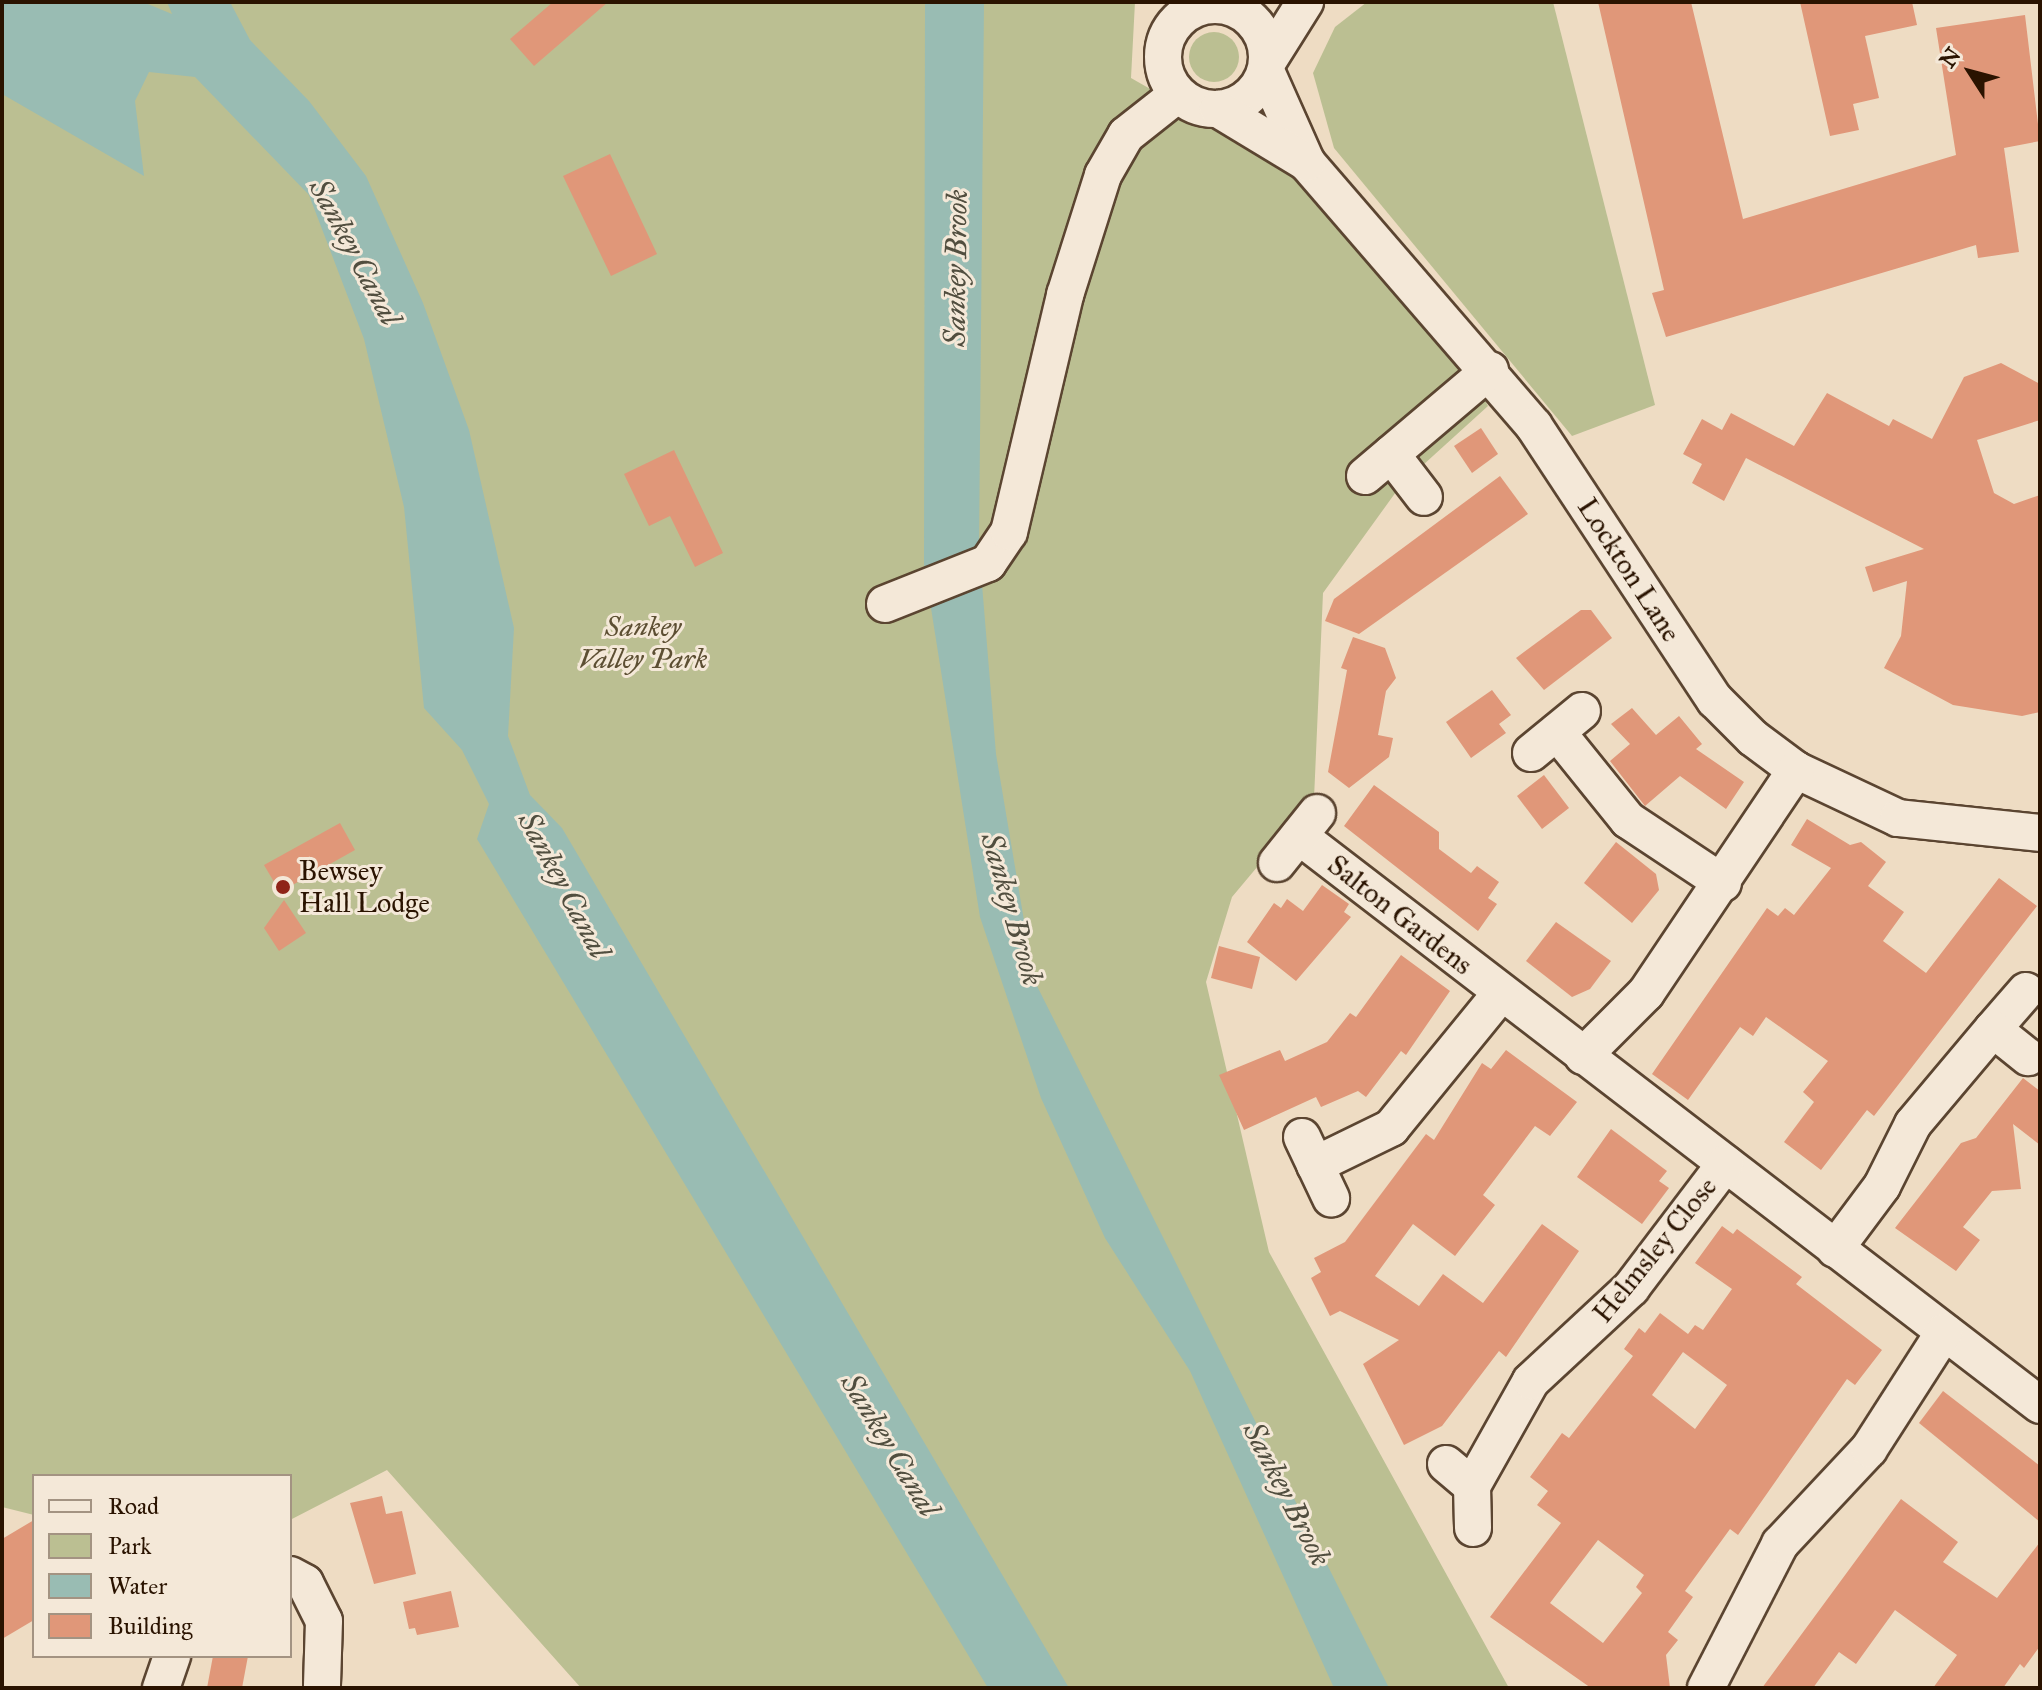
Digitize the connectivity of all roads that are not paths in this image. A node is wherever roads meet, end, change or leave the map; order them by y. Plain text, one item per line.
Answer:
1 (1156, 2) edge
2 (1305, 2) edge
3 (1226, 4) edge
4 (1163, 48) junction
5 (1267, 66) junction
6 (1178, 94) junction
7 (1218, 109) junction
8 (1307, 163) junction
9 (1490, 370) junction
10 (1424, 497) dead end
11 (885, 604) dead end
12 (1557, 732) dead end
13 (1796, 770) junction
14 (2040, 833) edge
15 (1298, 837) dead end
16 (1723, 883) junction
17 (2026, 991) dead end
18 (1501, 993) junction
19 (1993, 1029) junction
20 (1583, 1056) junction
21 (2028, 1057) dead end
22 (1725, 1164) junction
23 (1331, 1198) dead end
24 (1835, 1249) junction
25 (1944, 1332) junction
26 (2040, 1405) edge
27 (1473, 1528) dead end
28 (292, 1576) edge
29 (171, 1658) edge
30 (322, 1686) dead end
31 (161, 1688) edge
32 (1706, 1688) edge

1 - 4 street
2 - 5 street
3 - 4 street
3 - 5 street
4 - 6 street
5 - 7 street
5 - 8 street, Lockton Lane
6 - 7 street
6 - 11 street
7 - 8 street, Lockton Lane
8 - 9 street, Lockton Lane
9 - 10 street
9 - 13 street, Lockton Lane
12 - 16 street
13 - 14 street, Lockton Lane
13 - 16 street
15 - 18 street, Salton Gardens
16 - 20 street
17 - 19 street
18 - 20 street, Helmsley Close
18 - 23 street
19 - 21 street
19 - 24 street
20 - 22 street, Helmsley Close
22 - 24 street, Helmsley Close
22 - 27 street, Helmsley Close
24 - 25 street, Helmsley Close
25 - 26 street, Helmsley Close
25 - 32 street
28 - 30 street
29 - 31 street

